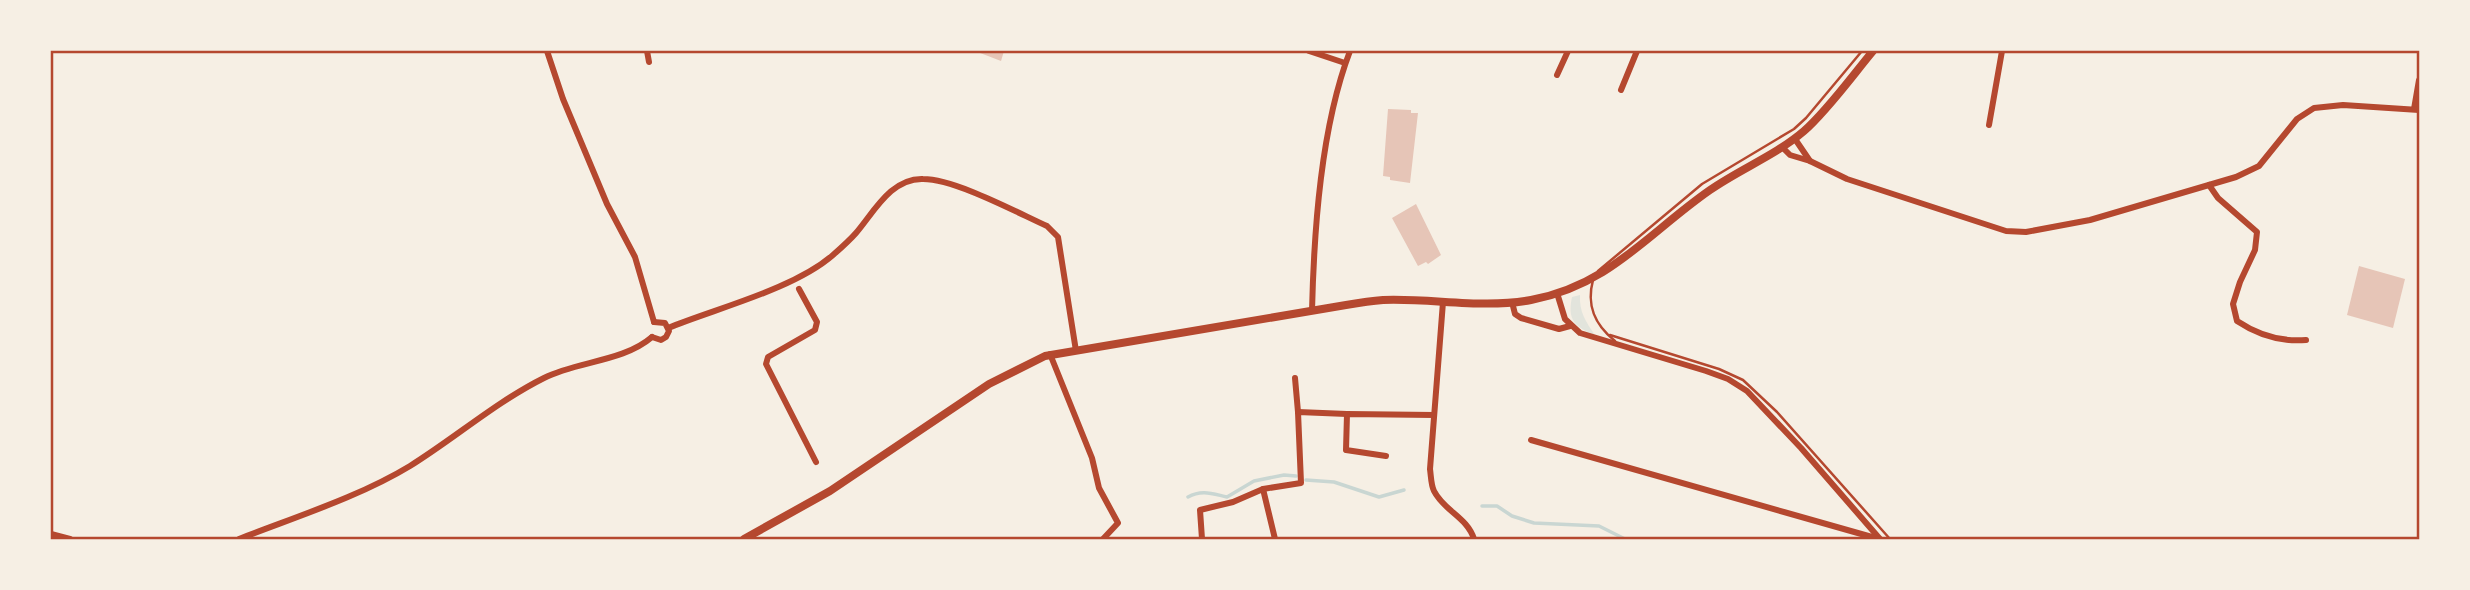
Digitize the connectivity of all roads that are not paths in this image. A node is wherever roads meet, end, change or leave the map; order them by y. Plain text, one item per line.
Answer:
1 (547, 51) edge
2 (647, 51) edge
3 (1309, 51) edge
4 (1350, 51) edge
5 (1568, 51) edge
6 (1637, 51) edge
7 (1862, 51) edge
8 (1873, 51) edge
9 (2002, 51) edge
10 (649, 62) dead end
11 (1345, 63) junction
12 (1558, 75) dead end
13 (2419, 80) edge
14 (1621, 90) dead end
15 (2417, 109) edge
16 (1989, 125) dead end
17 (1795, 139) junction
18 (1780, 143) junction
19 (1811, 161) junction
20 (2209, 185) junction
21 (1594, 279) junction
22 (799, 289) dead end
23 (1557, 293) junction
24 (1443, 302) junction
25 (1512, 302) junction
26 (1312, 311) junction
27 (654, 323) junction
28 (1570, 326) junction
29 (668, 328) junction
30 (1607, 334) junction
31 (653, 337) junction
32 (2306, 340) dead end
33 (1621, 345) junction
34 (1076, 351) junction
35 (1050, 354) junction
36 (1295, 378) dead end
37 (1298, 412) junction
38 (1347, 414) junction
39 (1434, 415) junction
40 (1531, 440) dead end
41 (1386, 456) dead end
42 (816, 462) dead end
43 (1263, 489) junction
44 (51, 534) edge
45 (70, 539) edge
46 (239, 539) edge
47 (744, 539) edge
48 (1103, 539) edge
49 (1202, 539) edge
50 (1275, 539) edge
51 (1474, 539) edge
52 (1880, 539) edge
53 (1890, 539) edge

1 - 27 street
2 - 10 street
3 - 11 street
4 - 11 street
5 - 12 street
6 - 14 street
7 - 18 lane
8 - 17 street
9 - 16 street
11 - 26 street
13 - 15 street
15 - 20 street
17 - 18 street
17 - 19 street
18 - 19 street
18 - 21 street
19 - 20 street
20 - 32 street
21 - 23 street
21 - 30 lane
22 - 42 street
23 - 25 street
23 - 28 street
24 - 25 street
24 - 26 street
24 - 39 street
25 - 28 street
26 - 34 street
27 - 29 street
27 - 31 street
28 - 33 street
29 - 31 street
29 - 34 street
30 - 33 lane
30 - 53 lane
31 - 46 street
33 - 52 street
34 - 35 street
35 - 47 street
35 - 48 street
36 - 37 street
37 - 38 street
37 - 43 street
38 - 39 street
38 - 41 street
39 - 51 street
40 - 52 street
43 - 49 street
43 - 50 street
44 - 45 street

